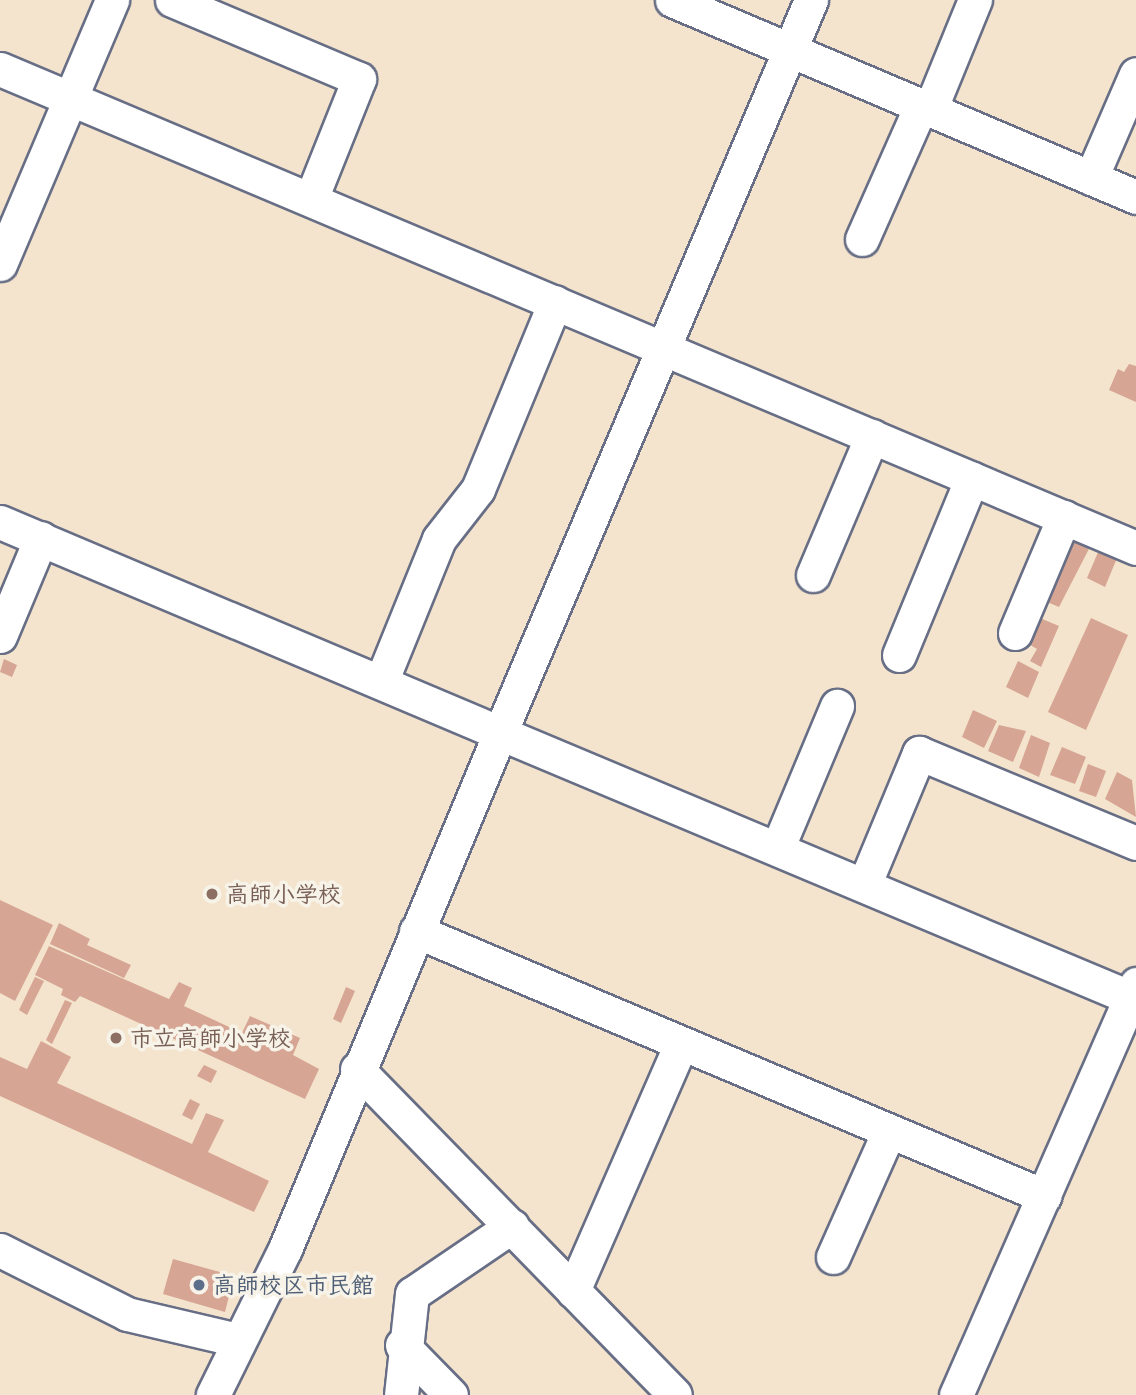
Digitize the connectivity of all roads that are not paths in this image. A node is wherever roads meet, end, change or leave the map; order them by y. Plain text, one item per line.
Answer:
1 (112, 0) edge
2 (172, 0) edge
3 (672, 0) edge
4 (811, 0) edge
5 (975, 0) edge
6 (789, 50) junction
7 (0, 69) edge
8 (1136, 74) edge
9 (70, 98) junction
10 (925, 108) junction
11 (1091, 178) junction
12 (1136, 197) edge
13 (311, 200) junction
14 (862, 239) dead end
15 (0, 264) edge
16 (555, 302) junction
17 (664, 348) junction
18 (872, 436) junction
19 (972, 478) junction
20 (1064, 517) junction
21 (0, 522) edge
22 (41, 538) junction
23 (1136, 548) edge
24 (813, 575) dead end
25 (1015, 633) dead end
26 (0, 636) edge
27 (899, 655) dead end
28 (381, 682) junction
29 (836, 706) dead end
30 (500, 733) junction
31 (1136, 843) edge
32 (778, 847) junction
33 (865, 883) junction
34 (416, 931) junction
35 (1134, 994) edge
36 (681, 1044) junction
37 (357, 1069) junction
38 (889, 1131) junction
39 (1044, 1196) junction
40 (512, 1226) junction
41 (0, 1250) edge
42 (833, 1257) dead end
43 (573, 1291) junction
44 (238, 1340) junction
45 (402, 1345) junction
46 (213, 1395) edge
47 (401, 1395) edge
48 (451, 1395) edge
49 (675, 1395) edge
50 (956, 1395) edge

1 - 9 street
2 - 13 street
3 - 6 street
4 - 6 street
5 - 10 street
6 - 10 street
6 - 17 street
7 - 9 street
8 - 11 street
9 - 13 street
9 - 15 street
10 - 11 street
10 - 14 street
11 - 12 street
13 - 16 street
16 - 17 street
16 - 28 street
17 - 18 street
17 - 30 street
18 - 19 street
18 - 24 street
19 - 20 street
19 - 27 street
20 - 23 street
20 - 25 street
21 - 22 street
22 - 26 street
22 - 28 street
28 - 30 street
29 - 32 street
30 - 32 street
30 - 34 street
31 - 33 street
32 - 33 street
33 - 35 street
34 - 36 street
34 - 37 street
35 - 39 street
36 - 38 street
36 - 43 street
37 - 40 street
37 - 44 street
38 - 39 street
38 - 42 street
39 - 50 street
40 - 43 street
40 - 45 street
41 - 44 street
43 - 49 street
44 - 46 street
45 - 47 street
45 - 48 street

